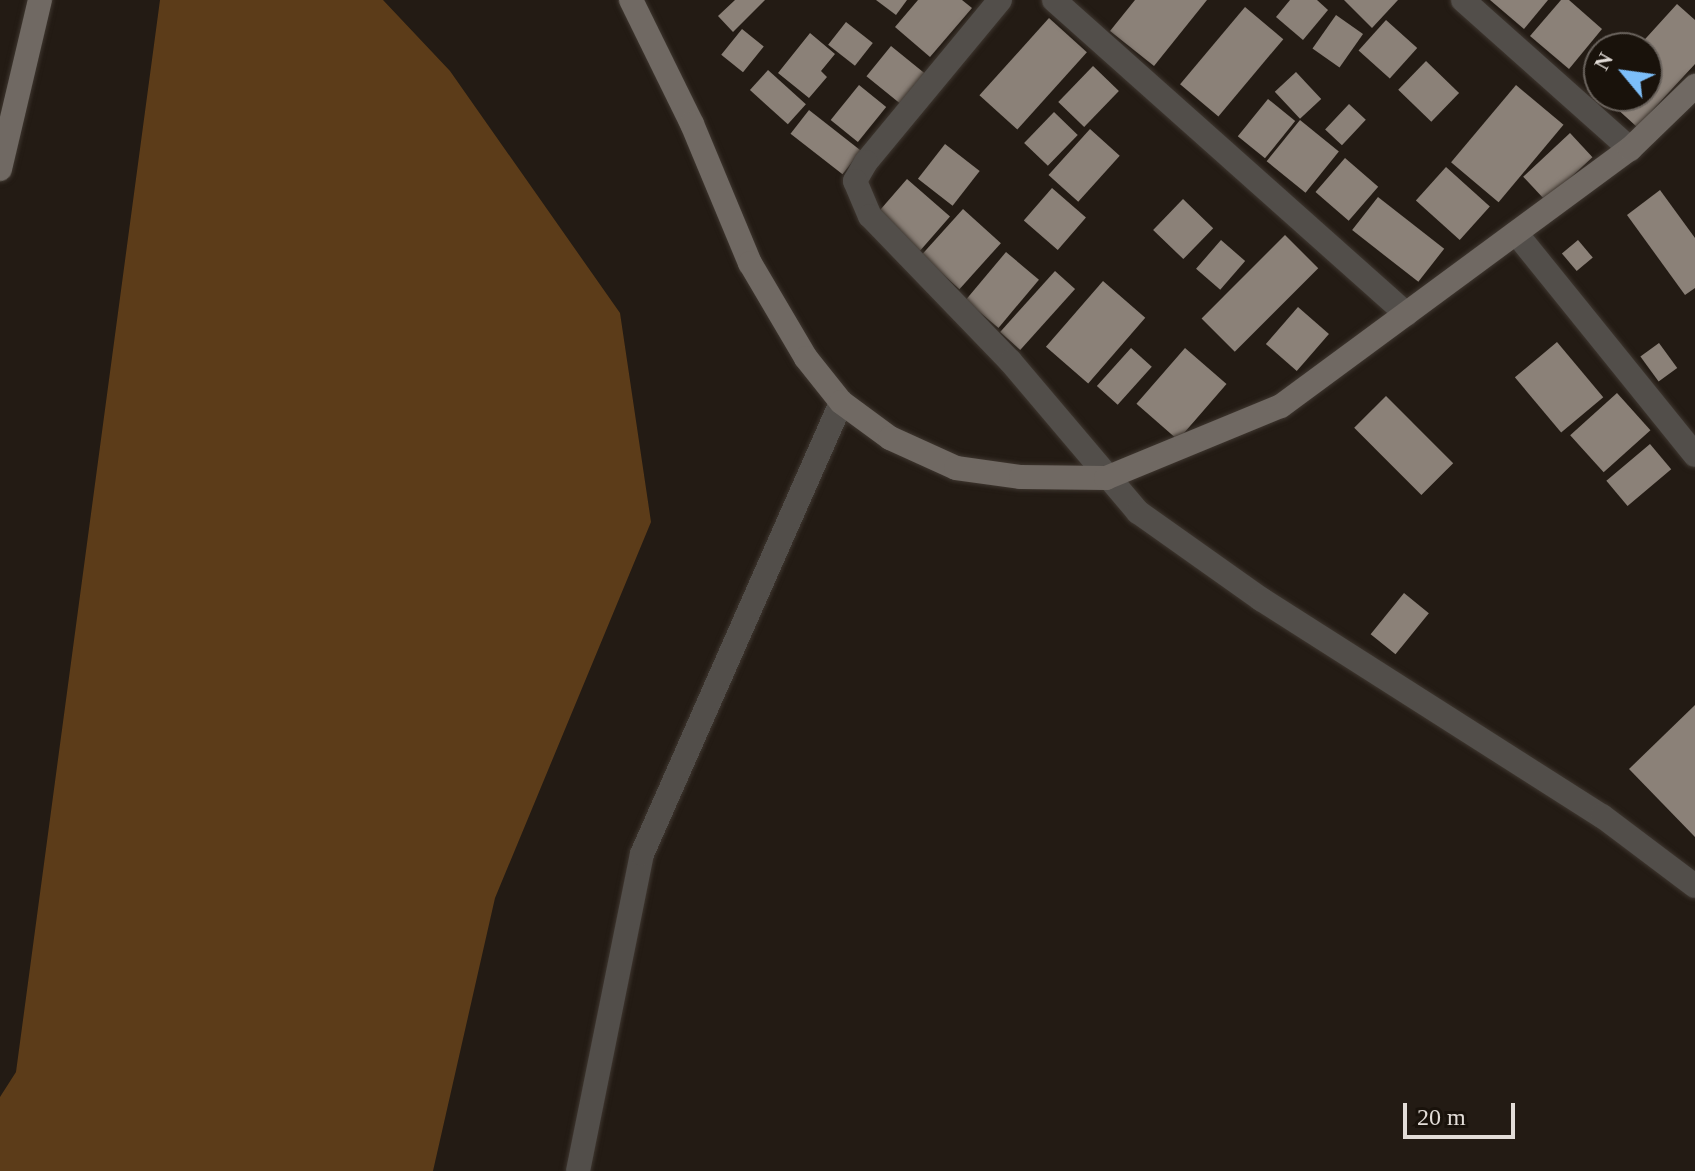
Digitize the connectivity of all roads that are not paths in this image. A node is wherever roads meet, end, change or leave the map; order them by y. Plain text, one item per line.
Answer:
1 (40, 0) edge
2 (631, 0) edge
3 (1000, 0) edge
4 (1054, 0) edge
5 (1463, 0) edge
6 (1695, 86) edge
7 (1630, 149) junction
8 (0, 169) edge
9 (1516, 233) junction
10 (1406, 314) junction
11 (841, 402) junction
12 (1695, 455) edge
13 (1106, 478) junction
14 (1695, 886) edge
15 (578, 1171) edge

1 - 8 main road
2 - 11 main road
3 - 13 street
4 - 10 street
5 - 7 street
6 - 7 main road
7 - 9 main road
9 - 10 main road
9 - 12 street
10 - 13 main road
11 - 13 main road
11 - 15 street
13 - 14 street

